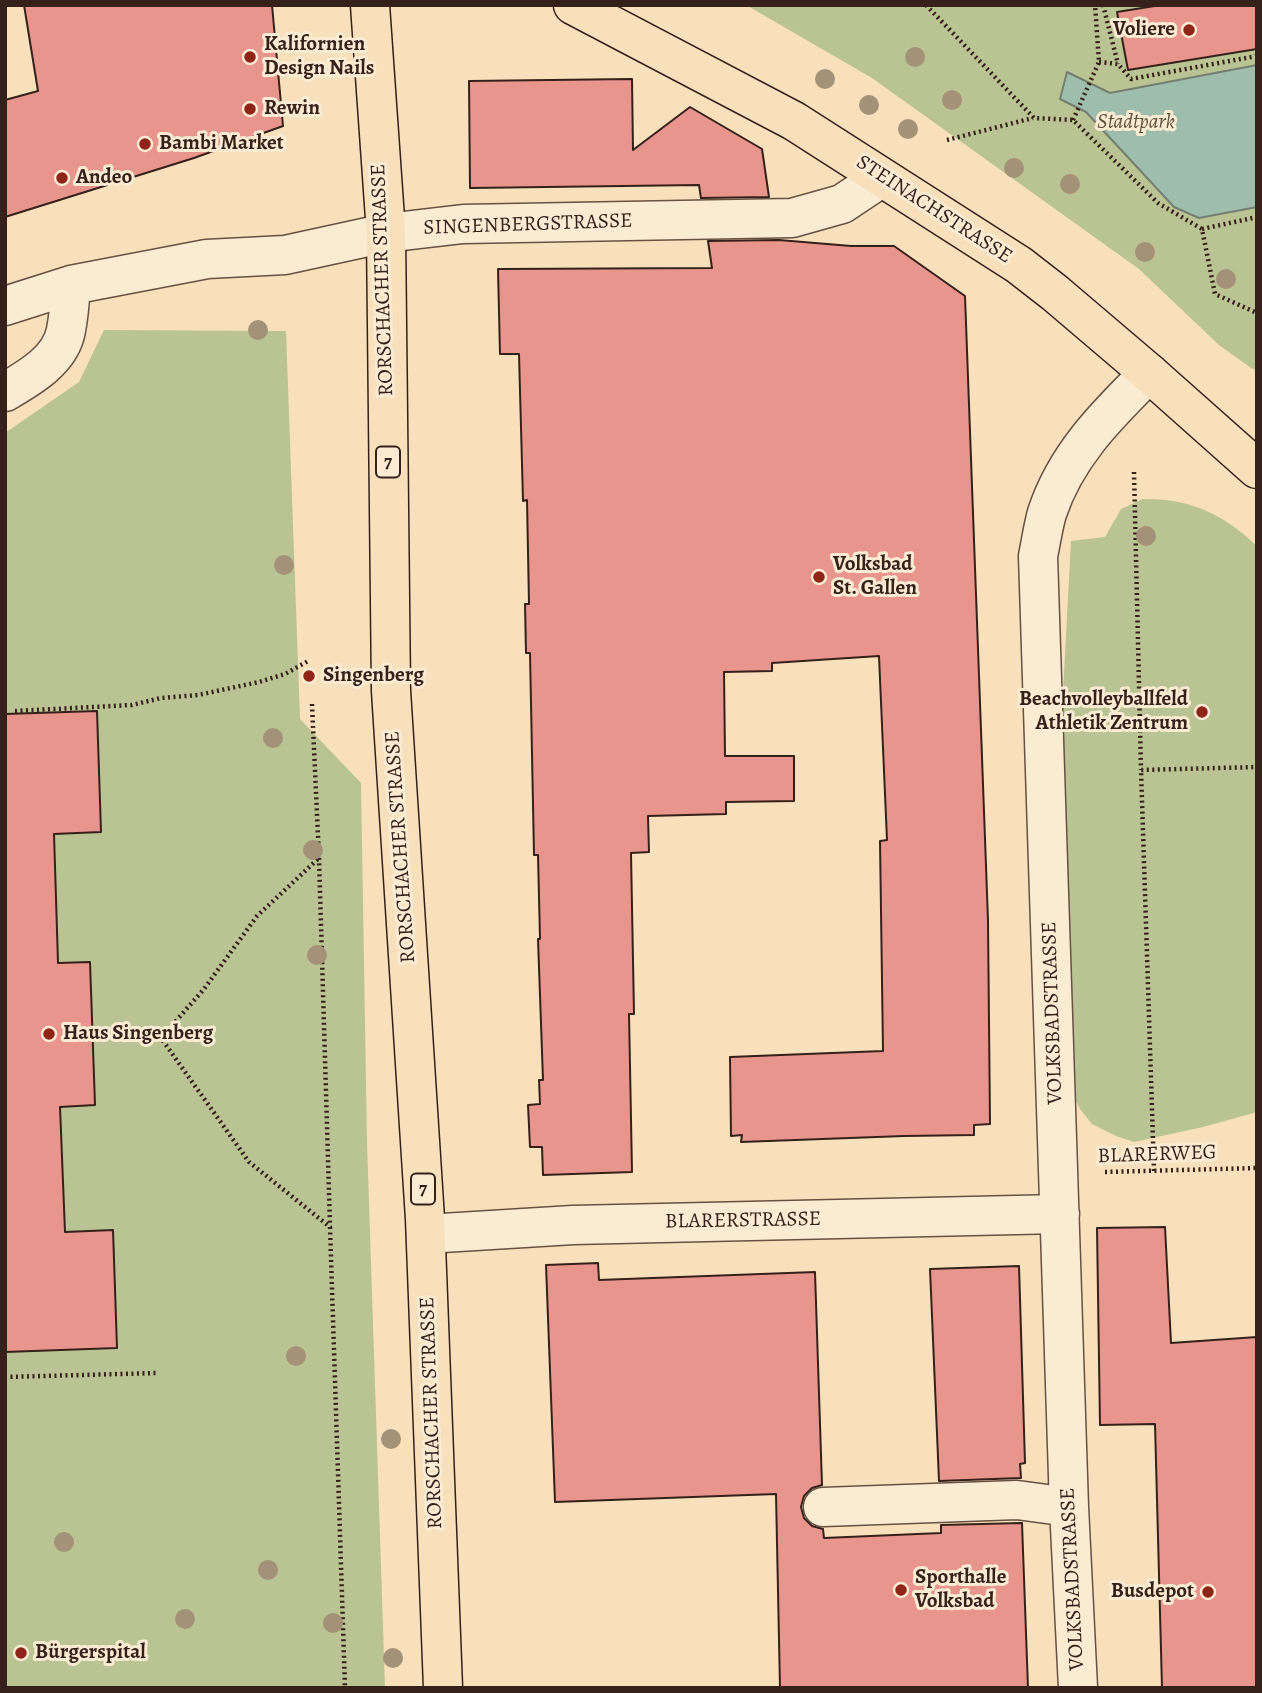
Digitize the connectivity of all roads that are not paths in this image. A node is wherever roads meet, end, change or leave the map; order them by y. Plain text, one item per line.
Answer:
1 (370, 5) edge
2 (573, 5) edge
3 (881, 178) junction
4 (386, 233) junction
5 (71, 285) junction
6 (5, 306) edge
7 (1149, 373) junction
8 (5, 393) edge
9 (1257, 469) edge
10 (1060, 1214) junction
11 (425, 1234) junction
12 (823, 1507) dead end
13 (1069, 1507) junction
14 (443, 1688) edge
15 (1078, 1688) edge

1 - 4 main road, RORSCHACHER STRASSE / 7
2 - 3 main road, STEINACHSTRASSE
3 - 4 street, SINGENBERGSTRASSE
3 - 7 main road, STEINACHSTRASSE
4 - 5 street, SINGENBERGSTRASSE
4 - 11 main road, RORSCHACHER STRASSE / 7
5 - 6 street, SINGENBERGSTRASSE
5 - 8 street
7 - 9 main road, STEINACHSTRASSE
7 - 10 street, VOLKSBADSTRASSE
10 - 11 street, BLARERSTRASSE
10 - 13 street, VOLKSBADSTRASSE
11 - 14 main road, RORSCHACHER STRASSE / 7
12 - 13 street
13 - 15 street, VOLKSBADSTRASSE

